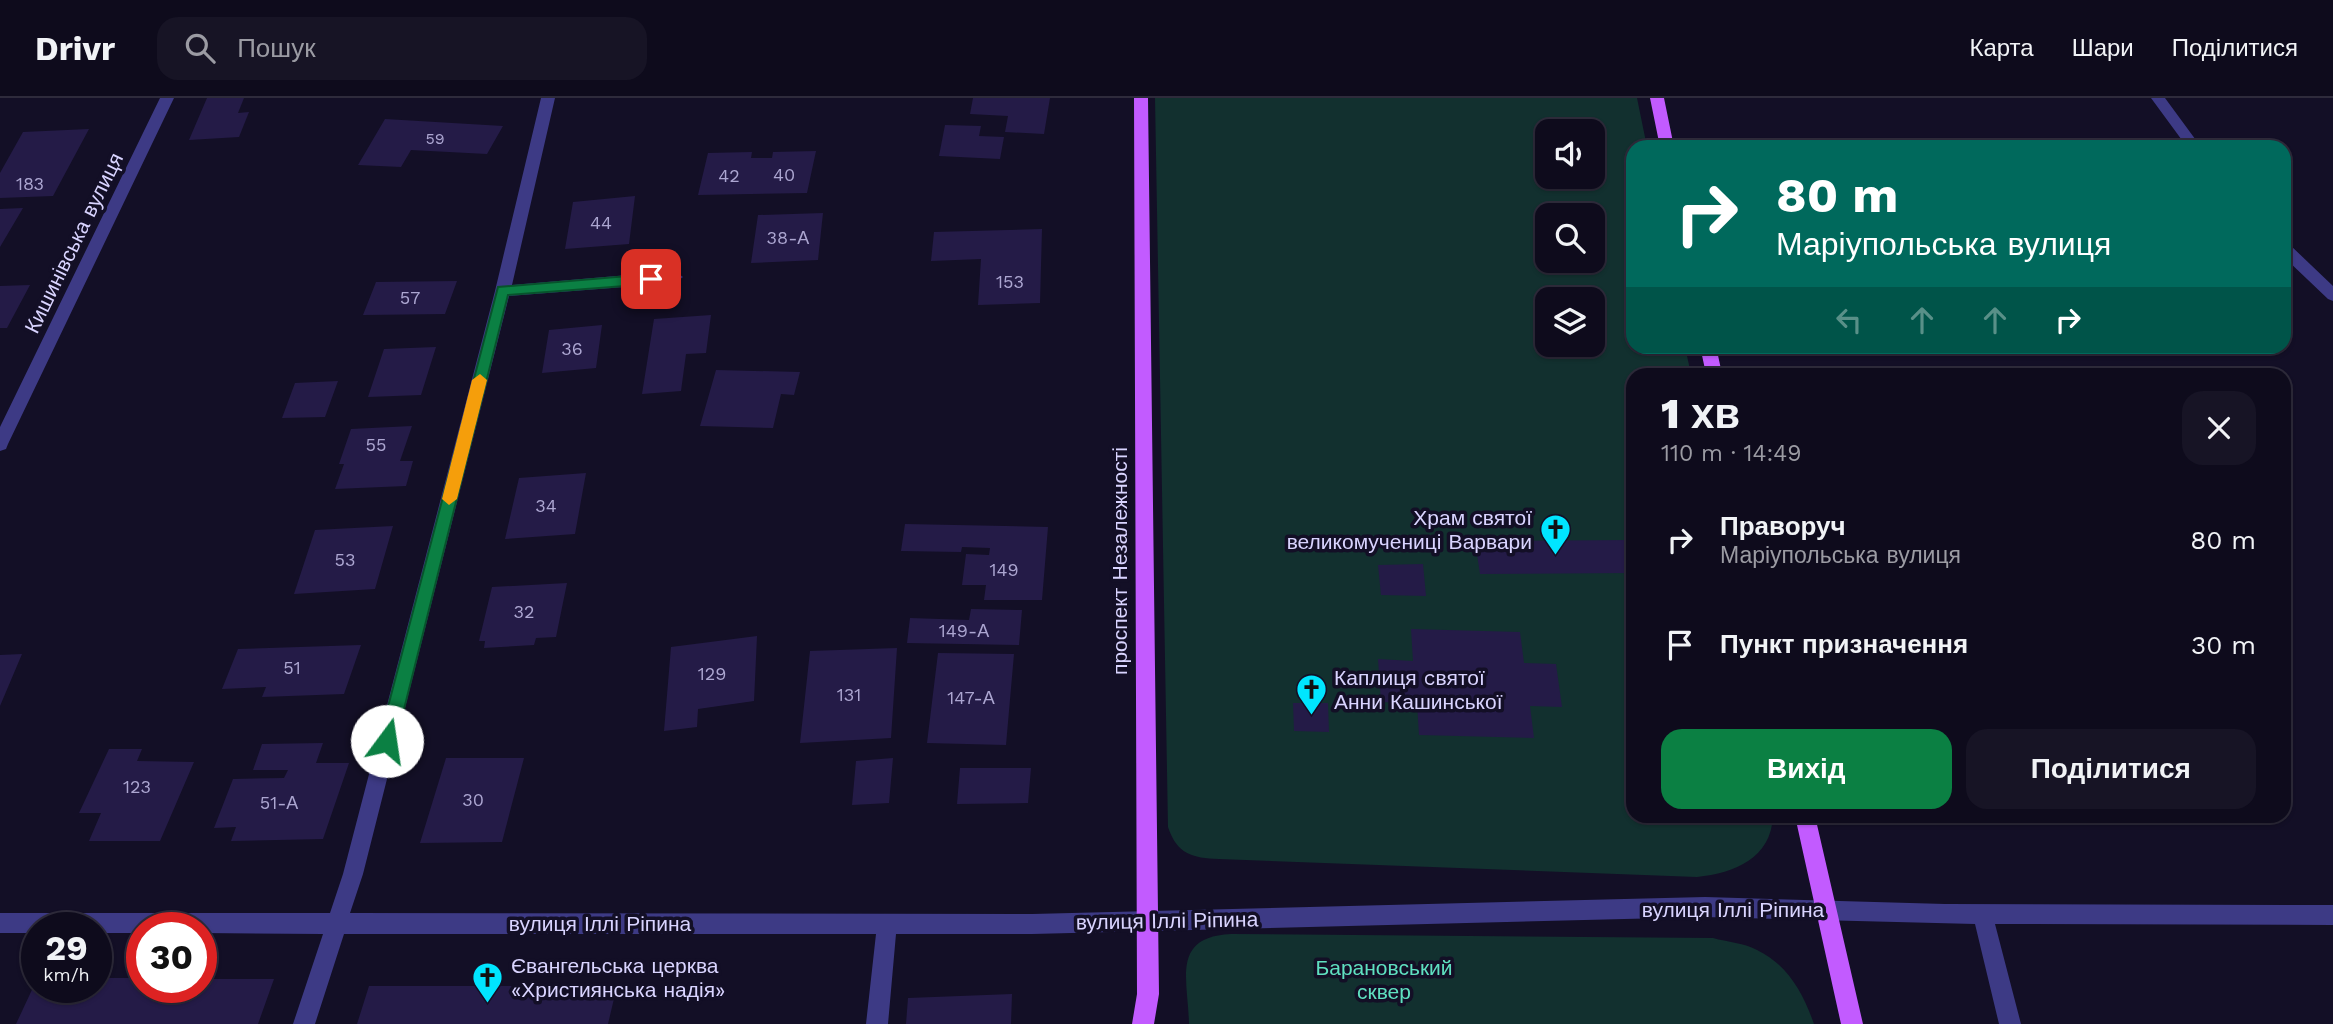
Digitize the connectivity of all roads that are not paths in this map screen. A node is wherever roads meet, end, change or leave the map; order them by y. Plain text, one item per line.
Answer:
1 (167, 98) edge
2 (548, 98) edge
3 (1141, 98) edge
4 (1657, 98) edge
5 (2158, 98) edge
6 (1666, 140) edge
7 (2188, 140) edge
8 (2291, 255) edge
9 (675, 277) dead end
10 (503, 291) junction
11 (2333, 295) edge
12 (0, 444) edge
13 (1807, 823) edge
14 (1826, 910) junction
15 (1982, 914) junction
16 (2333, 915) edge
17 (1147, 922) junction
18 (0, 923) edge
19 (337, 924) junction
20 (887, 925) junction
21 (304, 1024) edge
22 (877, 1024) edge
23 (1143, 1024) edge
24 (1852, 1024) edge
25 (2010, 1024) edge

1 - 12 street, Кишинівська вулиця
2 - 10 street
3 - 17 main road, проспект Незалежності
4 - 6 main road
5 - 7 street
8 - 11 street
9 - 10 street
10 - 19 street
13 - 14 main road
14 - 15 street, вулиця Іллі Ріпина
14 - 17 street, вулиця Іллі Ріпина
14 - 24 main road
15 - 16 street, вулиця Іллі Ріпина
15 - 25 street
17 - 20 street, вулиця Іллі Ріпина
17 - 23 main road, проспект Незалежності
18 - 19 street, вулиця Іллі Ріпина
19 - 20 street, вулиця Іллі Ріпина
19 - 21 street
20 - 22 street

